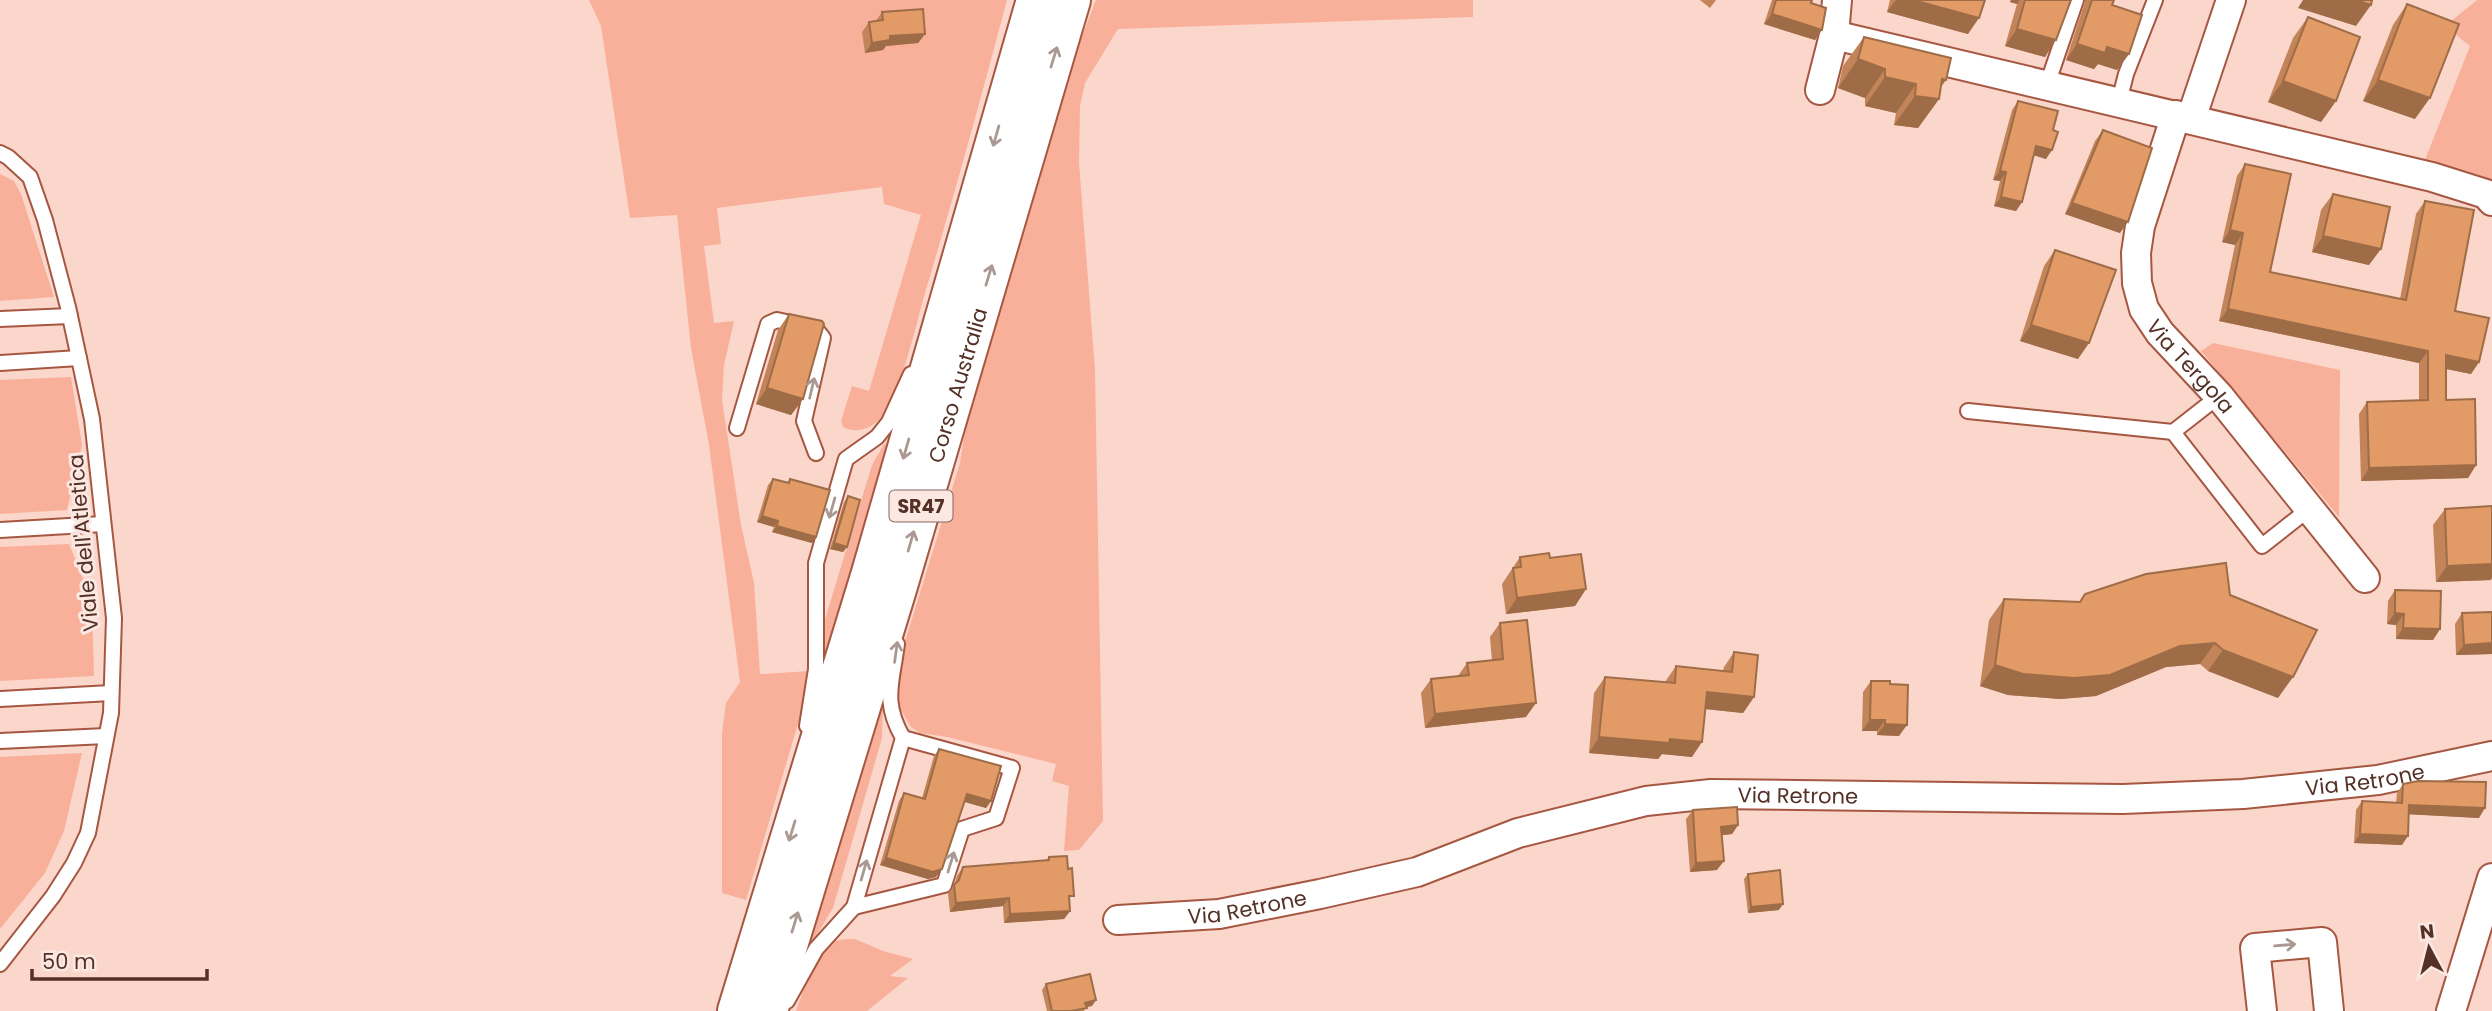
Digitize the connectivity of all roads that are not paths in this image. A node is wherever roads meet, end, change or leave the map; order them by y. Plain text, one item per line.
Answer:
1 (1036, 0) edge
2 (1071, 0) edge
3 (1837, 0) edge
4 (2076, 0) edge
5 (2155, 0) edge
6 (2231, 0) edge
7 (1834, 35) junction
8 (2047, 85) junction
9 (1820, 90) dead end
10 (2119, 102) junction
11 (2183, 117) junction
12 (0, 153) edge
13 (2492, 201) edge
14 (947, 304) junction
15 (70, 316) junction
16 (0, 319) edge
17 (79, 358) junction
18 (0, 363) edge
19 (2219, 396) junction
20 (1968, 411) dead end
21 (737, 428) dead end
22 (2173, 432) junction
23 (816, 453) dead end
24 (2309, 509) junction
25 (103, 524) junction
26 (0, 530) edge
27 (2365, 578) dead end
28 (897, 589) junction
29 (111, 693) junction
30 (0, 699) edge
31 (106, 736) junction
32 (903, 738) junction
33 (0, 741) edge
34 (2492, 756) edge
35 (805, 787) junction
36 (2492, 878) edge
37 (853, 907) junction
38 (1118, 920) dead end
39 (0, 964) edge
40 (737, 1011) edge
41 (768, 1011) edge
42 (781, 1011) edge
43 (2262, 1011) edge
44 (2329, 1011) edge
45 (2451, 1011) edge

1 -> 14 highway, Corso Australia / SR47
28 -> 2 highway, Corso Australia / SR47
3 - 7 street
4 - 8 lane
5 - 10 lane
6 - 11 street, Via Tergola
7 - 8 street
7 - 9 street
8 - 10 street
10 - 11 street
11 - 13 street
11 - 19 street, Via Tergola
12 - 15 lane, Viale dell'Atletica
14 -> 35 highway, Corso Australia / SR47
14 -> 35 lane
15 - 16 lane
15 - 17 lane, Viale dell'Atletica
17 - 18 lane
17 - 25 lane, Viale dell'Atletica
19 - 22 lane
19 - 24 street, Via Tergola
20 - 22 lane
23 -> 21 lane
22 - 24 lane
24 - 27 street, Via Tergola
25 - 26 lane
25 - 29 lane, Viale dell'Atletica
32 -> 28 lane
41 -> 28 highway, Corso Australia / SR47
29 - 30 lane
29 - 31 lane, Viale dell'Atletica
31 - 33 lane
31 - 39 lane, Viale dell'Atletica
37 -> 32 lane
37 -> 32 lane
34 - 38 street, Via Retrone
35 -> 40 highway, Corso Australia / SR47
36 - 45 street
37 - 42 lane
43 -> 44 street

